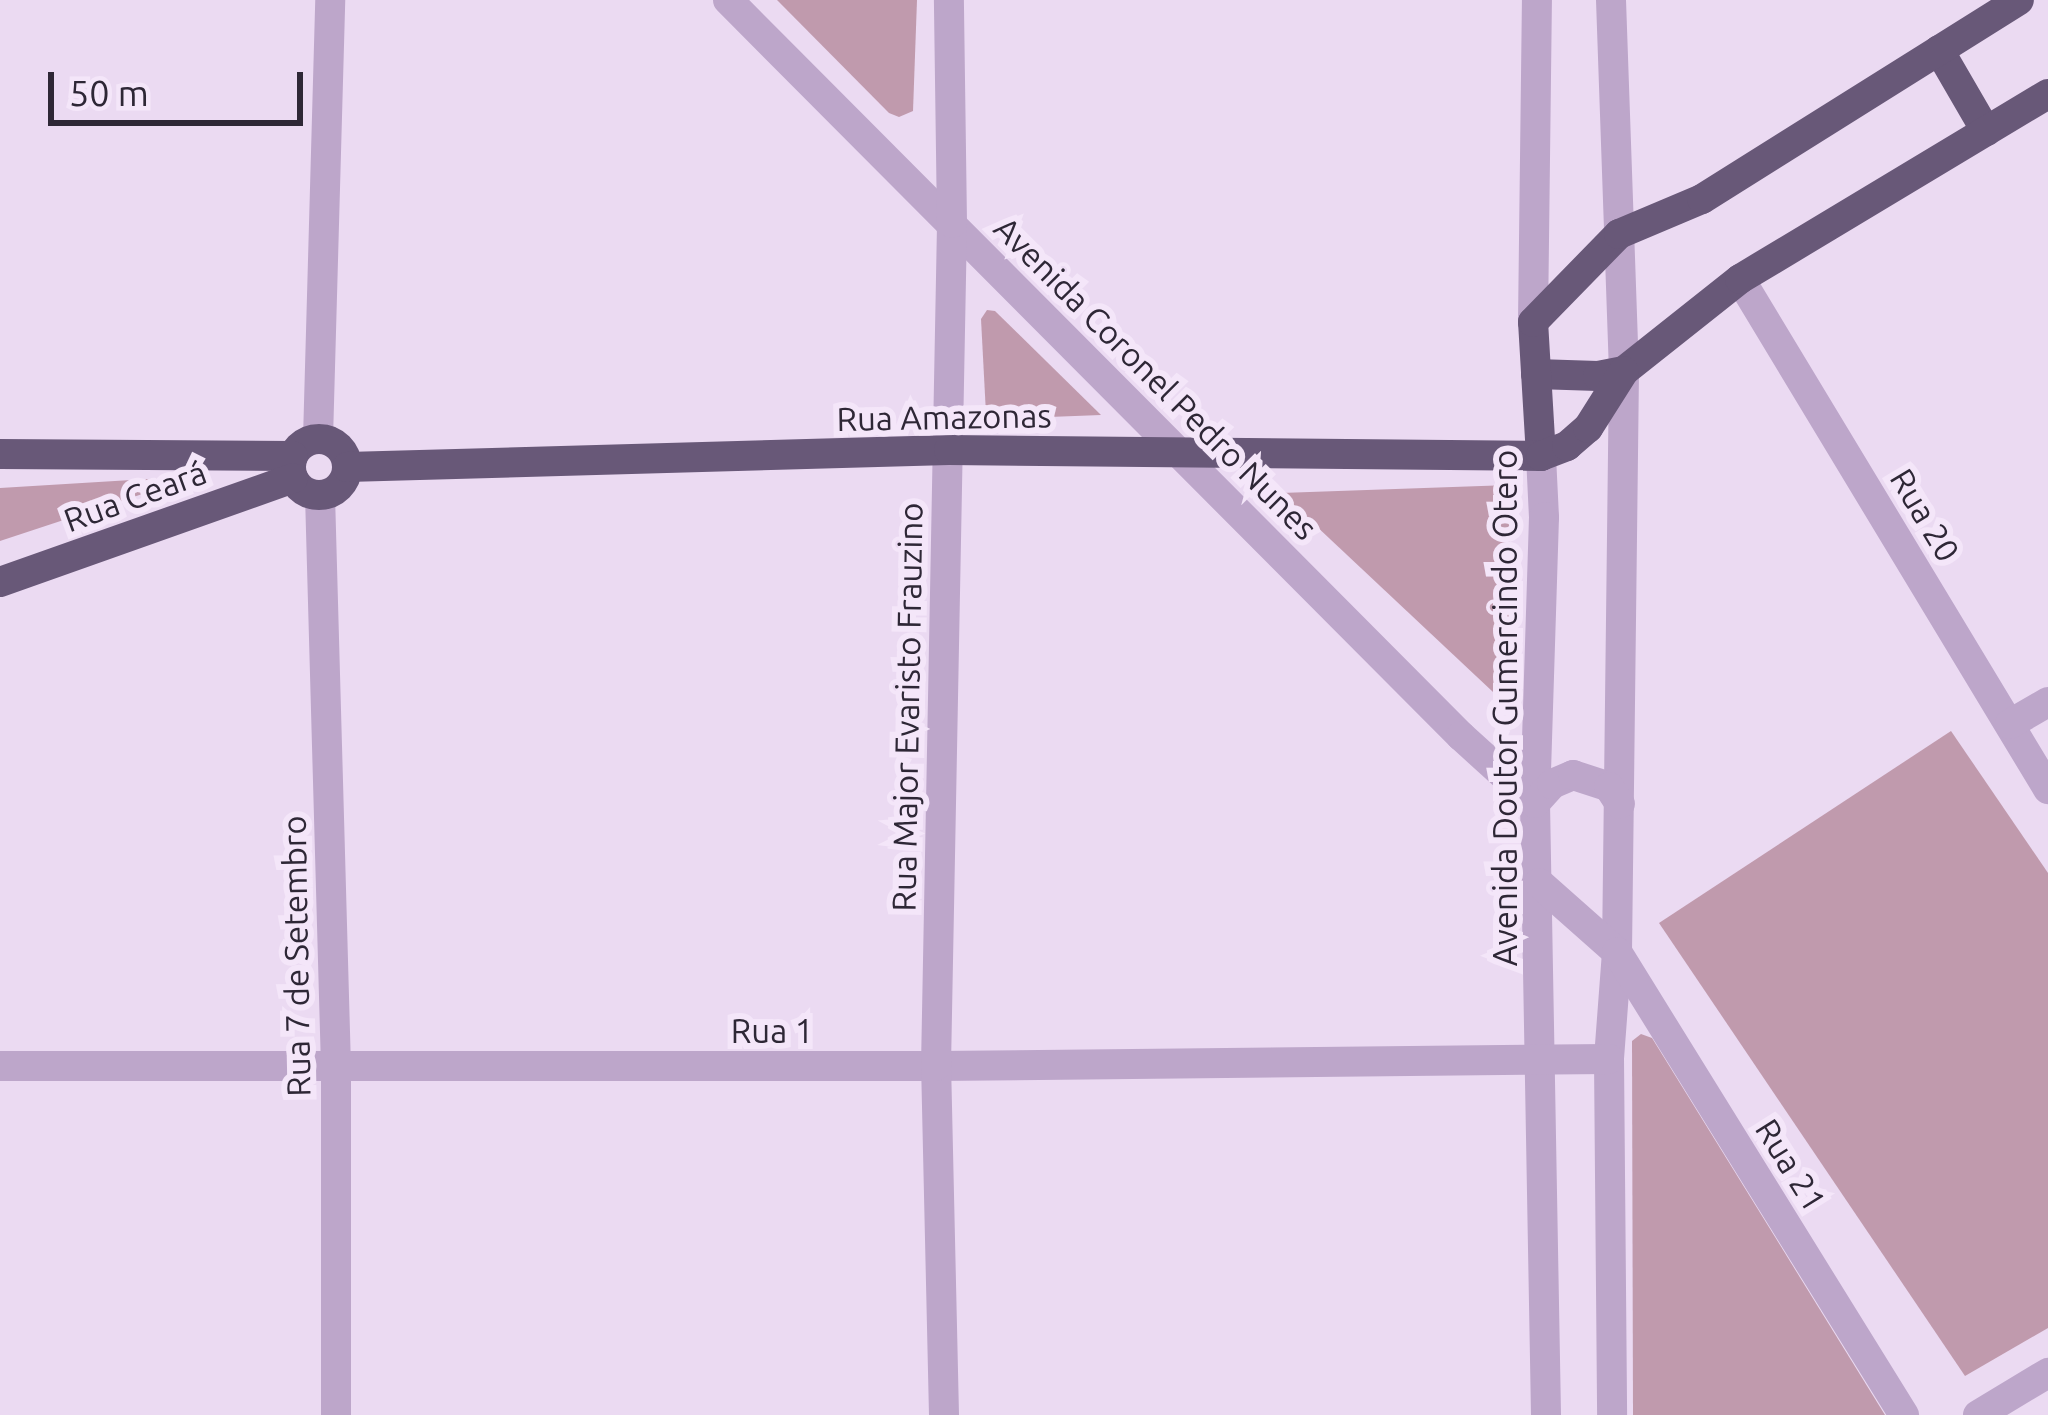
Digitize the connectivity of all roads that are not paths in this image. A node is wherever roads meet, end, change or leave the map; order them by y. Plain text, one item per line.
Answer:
1 (330, 0) edge
2 (728, 0) edge
3 (949, 0) edge
4 (1538, 0) edge
5 (1611, 0) edge
6 (2019, 0) edge
7 (1939, 50) junction
8 (2048, 94) edge
9 (1986, 131) junction
10 (952, 224) junction
11 (1618, 234) junction
12 (1740, 279) junction
13 (1533, 322) junction
14 (1624, 370) junction
15 (1537, 374) junction
16 (949, 450) junction
17 (1180, 453) junction
18 (0, 454) edge
19 (1541, 456) junction
20 (302, 458) junction
21 (347, 466) junction
22 (320, 495) junction
23 (0, 582) edge
24 (2048, 702) edge
25 (2010, 724) junction
26 (2048, 788) edge
27 (1535, 802) junction
28 (1620, 804) junction
29 (1539, 883) junction
30 (1617, 952) junction
31 (1610, 1059) junction
32 (1544, 1060) junction
33 (0, 1066) edge
34 (936, 1066) junction
35 (337, 1068) junction
36 (2048, 1373) edge
37 (336, 1415) edge
38 (944, 1415) edge
39 (1546, 1415) edge
40 (1612, 1415) edge
41 (1904, 1415) edge
42 (1978, 1415) edge

1 - 20 street
2 - 10 street, Avenida Coronel Pedro Nunes
3 - 10 street, Rua Major Evaristo Frauzino
4 - 13 street, Avenida Doutor Gumercindo Otero
5 - 11 street
6 - 7 main road
7 - 9 main road
7 - 11 main road
8 - 9 main road
9 - 12 main road
10 - 16 street, Rua Major Evaristo Frauzino
10 - 17 street, Avenida Coronel Pedro Nunes
11 - 13 main road
11 - 14 street
12 - 14 main road
12 - 25 street, Rua 20
13 - 15 main road, Avenida Doutor Gumercindo Otero
14 - 15 main road
14 - 19 main road
14 - 28 street
15 - 19 main road, Avenida Doutor Gumercindo Otero
16 - 17 main road, Rua Amazonas
16 - 21 main road, Rua Amazonas
16 - 34 street, Rua Major Evaristo Frauzino
17 - 19 main road, Rua Amazonas
17 - 27 street, Avenida Coronel Pedro Nunes
18 - 20 main road
19 - 27 street, Avenida Doutor Gumercindo Otero
20 - 21 main road
20 - 22 main road
20 - 23 main road, Rua Ceará
21 - 22 main road
22 - 35 street, Rua 7 de Setembro
24 - 25 street
25 - 26 street, Rua 20
27 - 28 street
27 - 29 street, Avenida Doutor Gumercindo Otero
28 - 30 street
29 - 30 street, Rua 21
29 - 32 street, Avenida Doutor Gumercindo Otero
30 - 31 street
30 - 41 street, Rua 21
31 - 32 street, Rua 1
31 - 40 street
32 - 34 street, Rua 1
32 - 39 street, Avenida Doutor Gumercindo Otero
33 - 35 street, Rua 1
34 - 35 street, Rua 1
34 - 38 street, Rua Major Evaristo Frauzino
35 - 37 street, Rua 7 de Setembro
36 - 42 street

